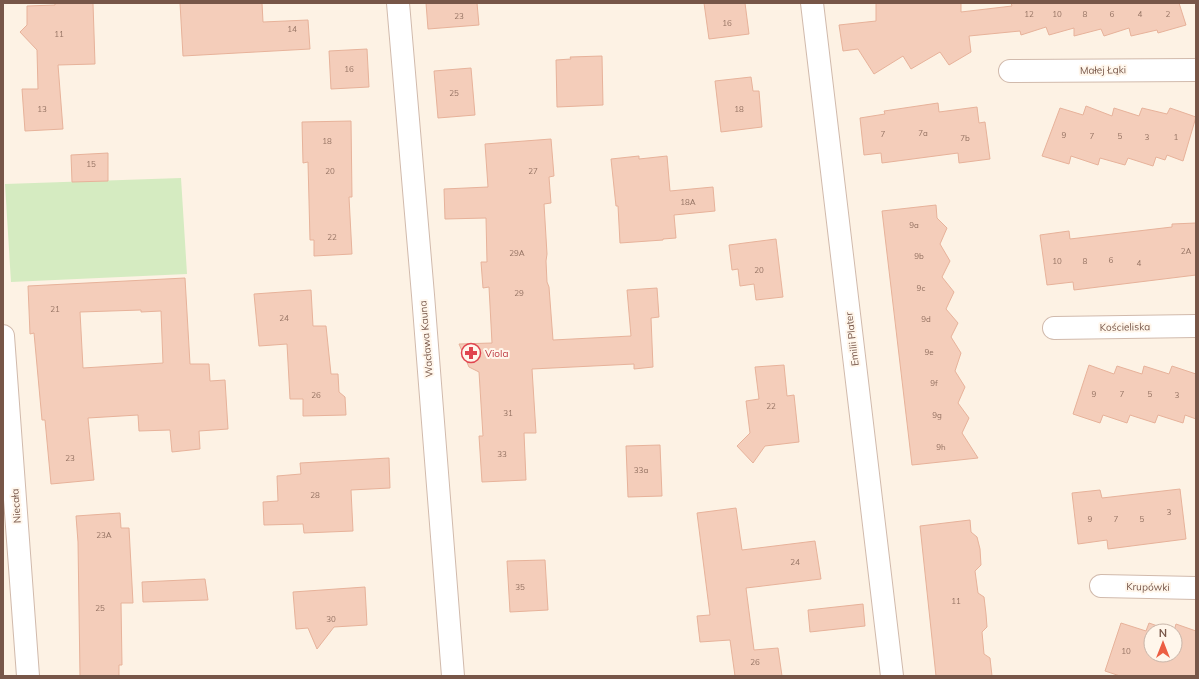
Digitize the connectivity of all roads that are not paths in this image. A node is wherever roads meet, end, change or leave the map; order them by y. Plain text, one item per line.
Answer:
1 (398, 3) edge
2 (812, 3) edge
3 (1196, 70) edge
4 (1010, 71) dead end
5 (1196, 326) edge
6 (1054, 328) dead end
7 (3, 336) edge
8 (11, 559) edge
9 (1101, 586) dead end
10 (1196, 588) edge
11 (28, 676) edge
12 (453, 676) edge
13 (892, 676) edge

1 - 12 street, Wacława Kauna
2 - 13 street, Emilii Plater
3 - 4 street, Małej Łąki
5 - 6 street, Kościeliska
7 - 8 street, Niecała
8 - 11 street, Niecała
9 - 10 street, Krupówki

